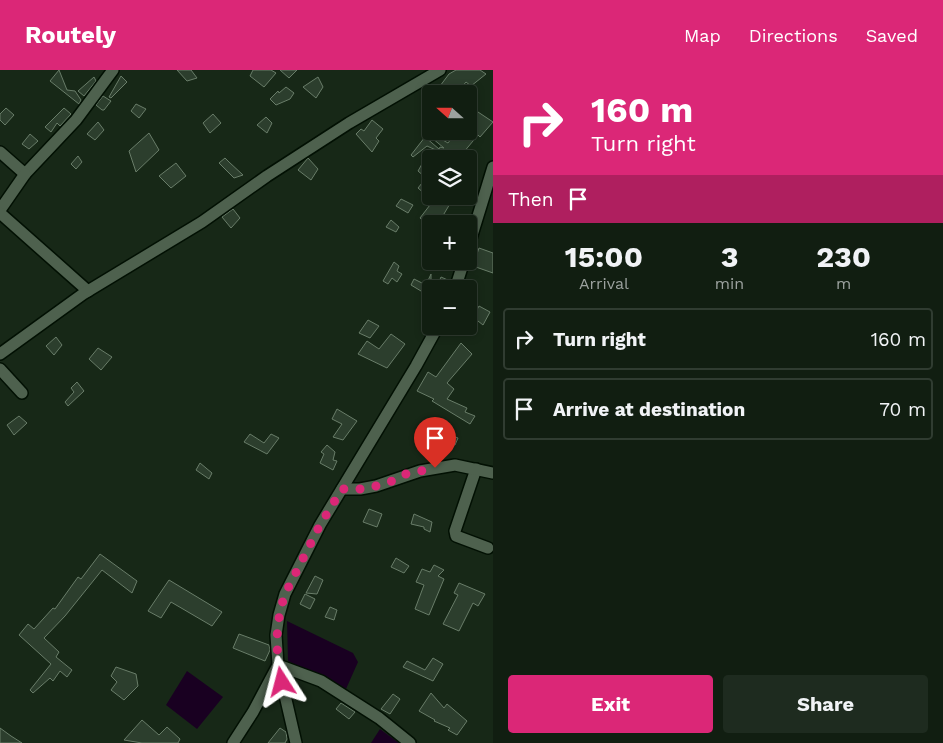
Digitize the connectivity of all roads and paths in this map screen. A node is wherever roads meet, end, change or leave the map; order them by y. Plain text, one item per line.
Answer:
1 (113, 70) edge
2 (440, 70) edge
3 (0, 152) edge
4 (493, 167) edge
5 (25, 174) junction
6 (0, 211) edge
7 (477, 218) edge
8 (88, 291) junction
9 (433, 335) edge
10 (0, 354) edge
11 (0, 369) edge
12 (22, 393) dead end
13 (476, 469) junction
14 (493, 473) edge
15 (342, 489) junction
16 (488, 548) dead end
17 (278, 665) junction
18 (233, 743) edge
19 (296, 743) edge
20 (410, 743) edge

1 - 5 street
2 - 8 street
3 - 5 street
4 - 7 street
5 - 6 street
6 - 8 street
8 - 10 street
9 - 15 street
11 - 12 street
13 - 14 street
13 - 15 street
13 - 16 street
15 - 17 street
17 - 18 street
17 - 19 street
17 - 20 street

